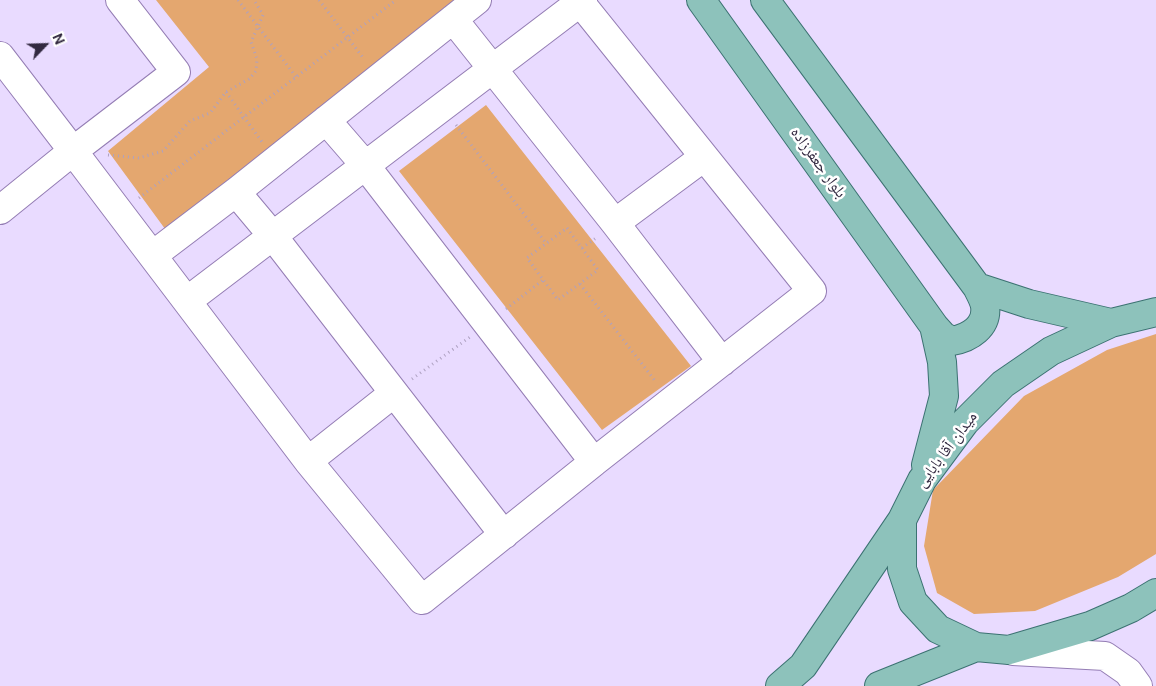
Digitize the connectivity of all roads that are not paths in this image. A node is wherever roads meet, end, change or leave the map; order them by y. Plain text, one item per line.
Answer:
1 (120, 0) edge
2 (477, 0) edge
3 (701, 0) edge
4 (765, 0) edge
5 (581, 1) edge
6 (453, 19) junction
7 (0, 56) edge
8 (492, 69) junction
9 (326, 120) junction
10 (73, 151) junction
11 (704, 158) junction
12 (365, 165) junction
13 (236, 192) junction
14 (0, 210) edge
15 (615, 223) junction
16 (272, 235) junction
17 (153, 255) junction
18 (977, 287) junction
19 (187, 301) junction
20 (1156, 312) edge
21 (1111, 322) junction
22 (934, 326) junction
23 (722, 362) junction
24 (394, 394) junction
25 (308, 461) junction
26 (594, 462) junction
27 (922, 480) junction
28 (902, 520) junction
29 (504, 535) junction
30 (1156, 593) edge
31 (976, 648) junction
32 (1009, 650) junction
33 (780, 686) edge
34 (879, 686) edge
35 (1138, 686) edge

1 - 10 street
2 - 6 street
3 - 22 main road, بلوار جعفرزاده
4 - 18 main road
5 - 8 street
5 - 11 street
6 - 8 street
6 - 9 street
7 - 10 street
8 - 12 street
8 - 15 street
9 - 12 street
9 - 13 street
10 - 14 street
10 - 17 street
11 - 15 street
11 - 23 street
12 - 16 street
12 - 26 street
13 - 16 street
13 - 17 street
15 - 23 street
16 - 19 street
16 - 24 street
17 - 19 street
18 - 21 main road
18 - 22 main road
19 - 25 street
20 - 21 main road, میدان آقا بابایی
21 - 27 main road, میدان آقا بابایی
22 - 27 main road
23 - 26 street
24 - 25 street
24 - 29 street
25 - 29 street
26 - 29 street
27 - 28 main road, میدان آقا بابایی
28 - 31 main road, میدان آقا بابایی
28 - 33 main road
30 - 32 main road, میدان آقا بابایی
31 - 32 main road, میدان آقا بابایی
31 - 34 main road
32 - 35 street

